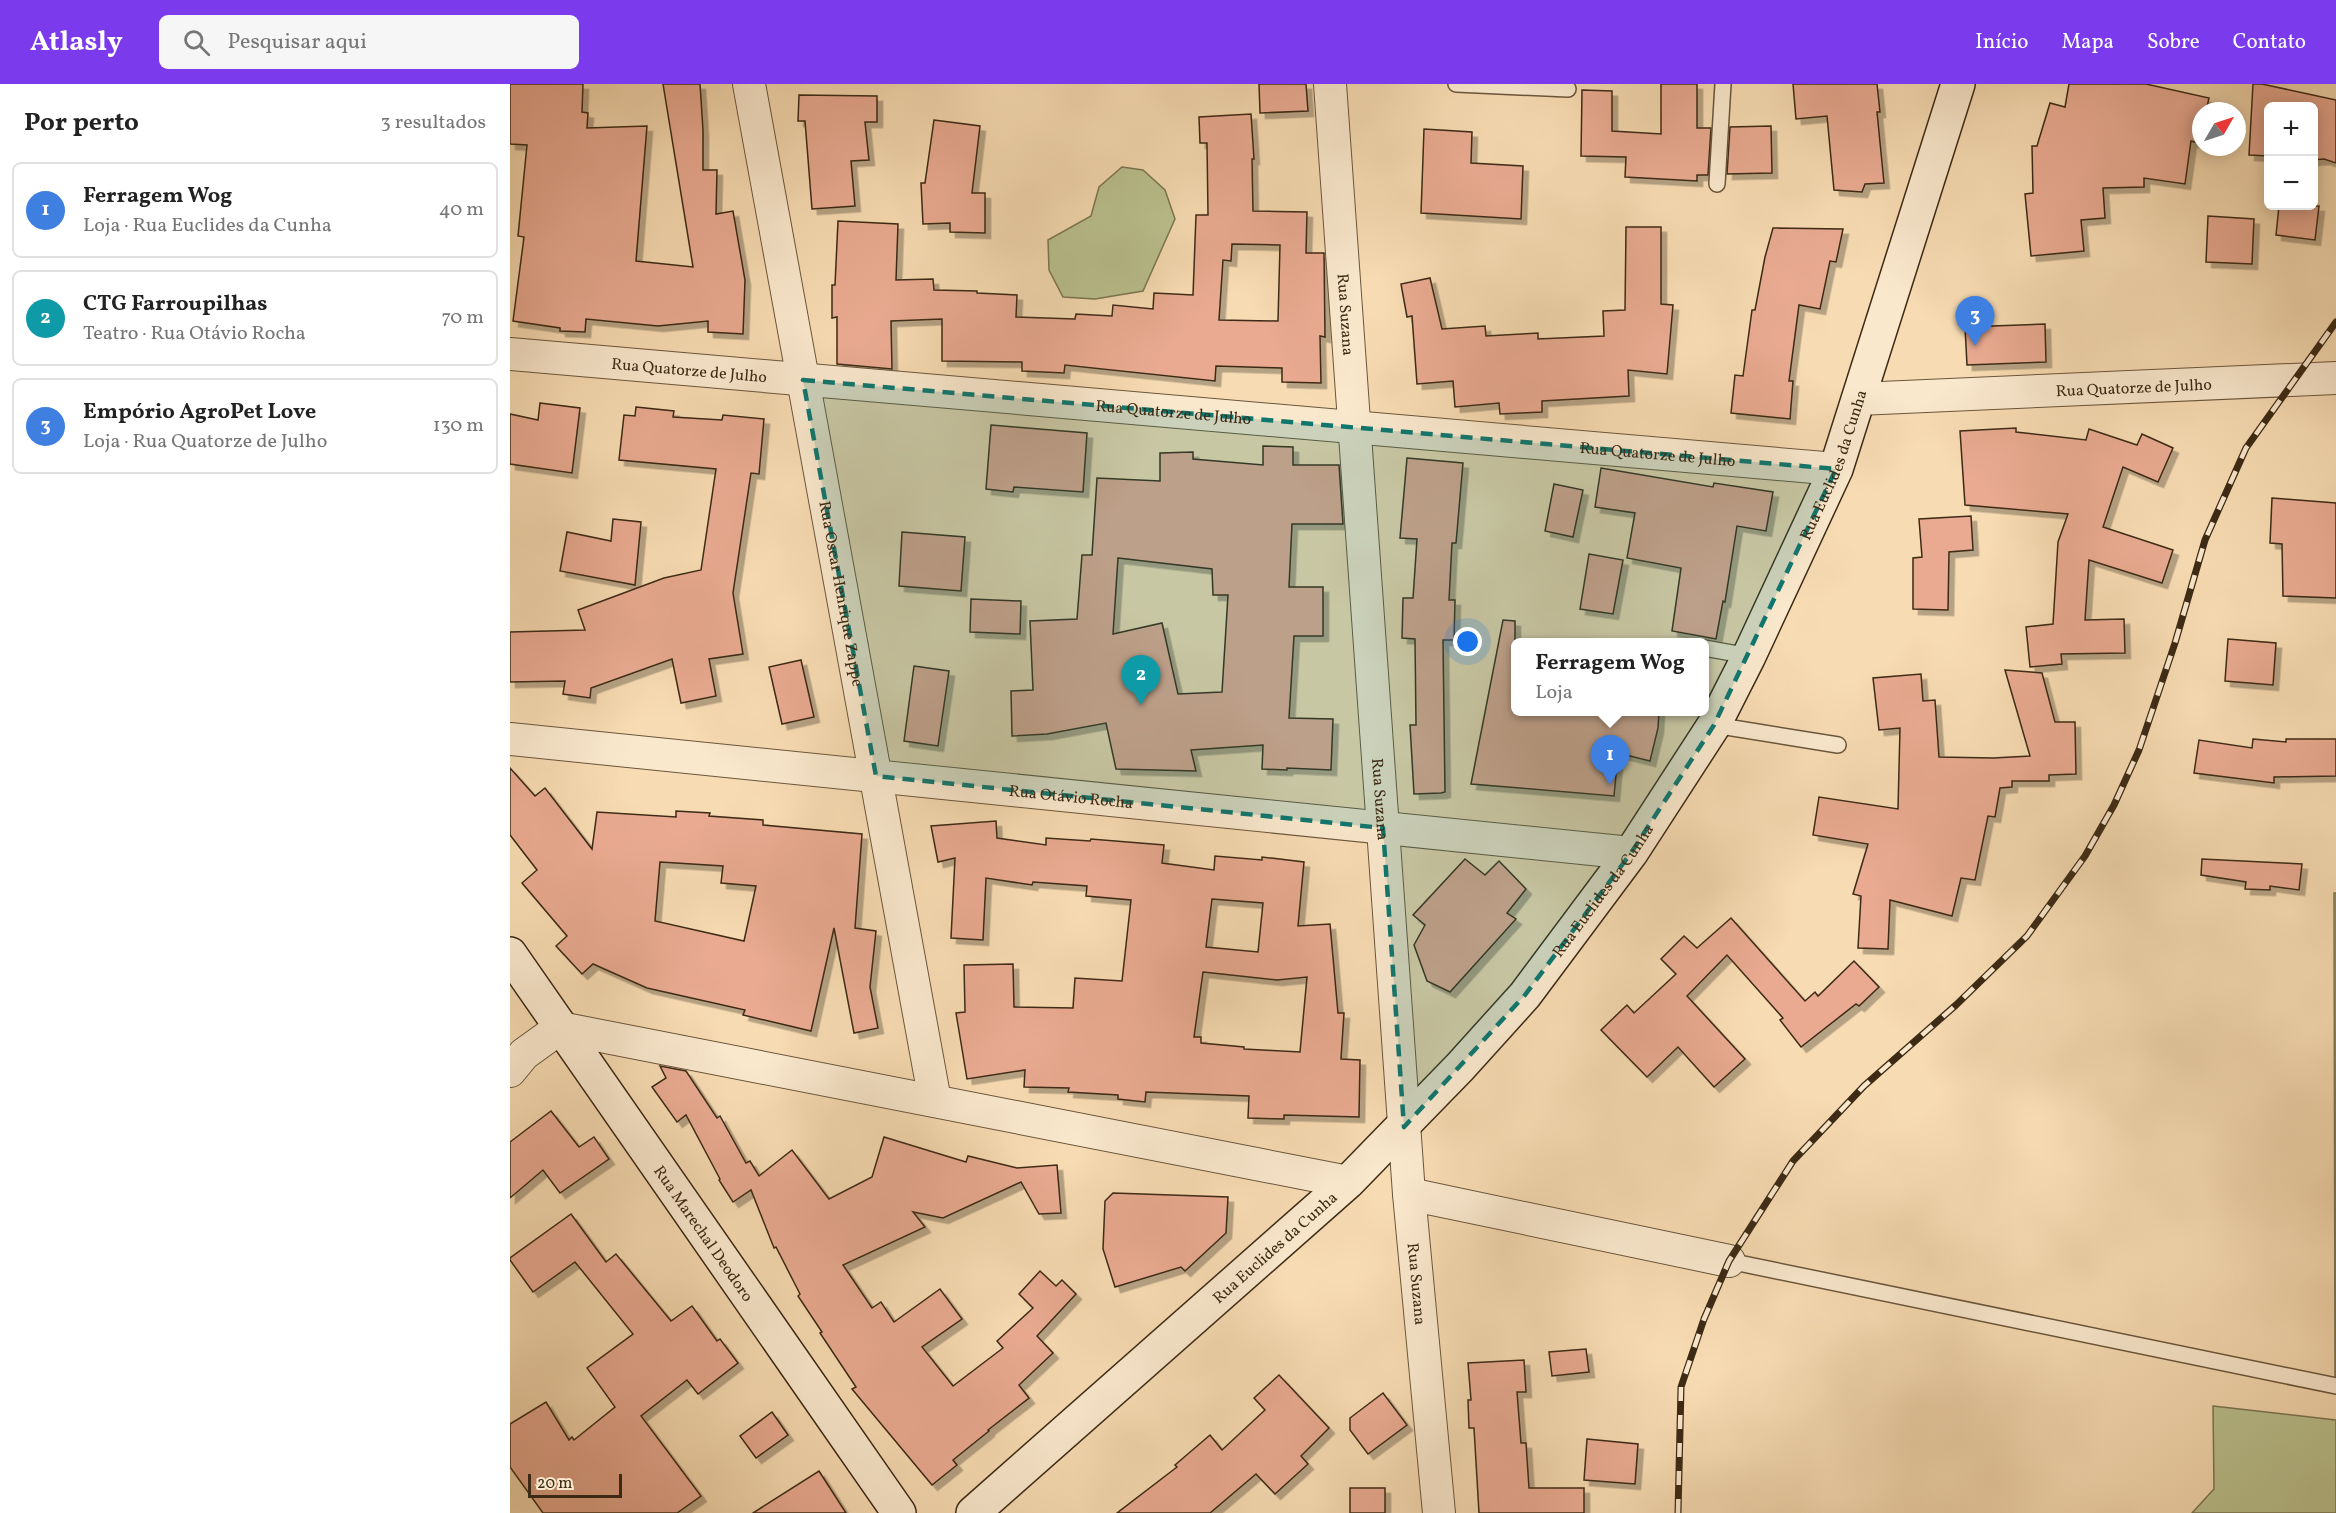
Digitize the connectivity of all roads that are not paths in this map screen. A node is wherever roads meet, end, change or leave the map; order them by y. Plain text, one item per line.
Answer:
1 (749, 84) edge
2 (1330, 84) edge
3 (1456, 84) edge
4 (1723, 84) edge
5 (1958, 84) edge
6 (1569, 89) dead end
7 (1717, 184) dead end
8 (510, 354) edge
9 (2336, 378) edge
10 (803, 380) junction
11 (1858, 399) junction
12 (1354, 427) junction
13 (1836, 469) junction
14 (1709, 649) edge
15 (1749, 656) junction
16 (1714, 724) junction
17 (510, 739) edge
18 (1838, 745) dead end
19 (876, 776) junction
20 (1383, 828) junction
21 (1631, 853) junction
22 (510, 954) edge
23 (560, 1028) junction
24 (510, 1071) edge
25 (935, 1101) junction
26 (1404, 1127) junction
27 (1348, 1182) junction
28 (1409, 1194) junction
29 (1729, 1261) joint
30 (2336, 1386) edge
31 (899, 1513) edge
32 (973, 1513) edge
33 (1439, 1513) edge

1 - 10 street, Rua Oscar Henrique Zappe
2 - 12 street, Rua Suzana
3 - 6 lane
4 - 7 lane
5 - 11 main road, Rua Euclides da Cunha
8 - 10 street, Rua Quatorze de Julho
9 - 11 street, Rua Quatorze de Julho
10 - 12 street, Rua Quatorze de Julho
10 - 19 street, Rua Oscar Henrique Zappe
11 - 13 main road, Rua Euclides da Cunha
12 - 13 street, Rua Quatorze de Julho
12 - 20 street, Rua Suzana
13 - 15 main road, Rua Euclides da Cunha
14 - 15 lane
15 - 16 main road, Rua Euclides da Cunha
16 - 18 lane
16 - 21 main road, Rua Euclides da Cunha
17 - 19 street, Rua Otávio Rocha
19 - 20 street, Rua Otávio Rocha
19 - 25 street, Rua Oscar Henrique Zappe
20 - 21 street, Rua Otávio Rocha
20 - 26 street, Rua Suzana
21 - 26 main road, Rua Euclides da Cunha
22 - 23 main road, Rua Marechal Deodoro
23 - 24 street
23 - 25 street
23 - 31 main road, Rua Marechal Deodoro
25 - 27 street
26 - 27 main road, Rua Euclides da Cunha
26 - 28 street, Rua Suzana
27 - 32 main road, Rua Euclides da Cunha
28 - 29 street
28 - 33 street, Rua Suzana
29 - 30 lane

